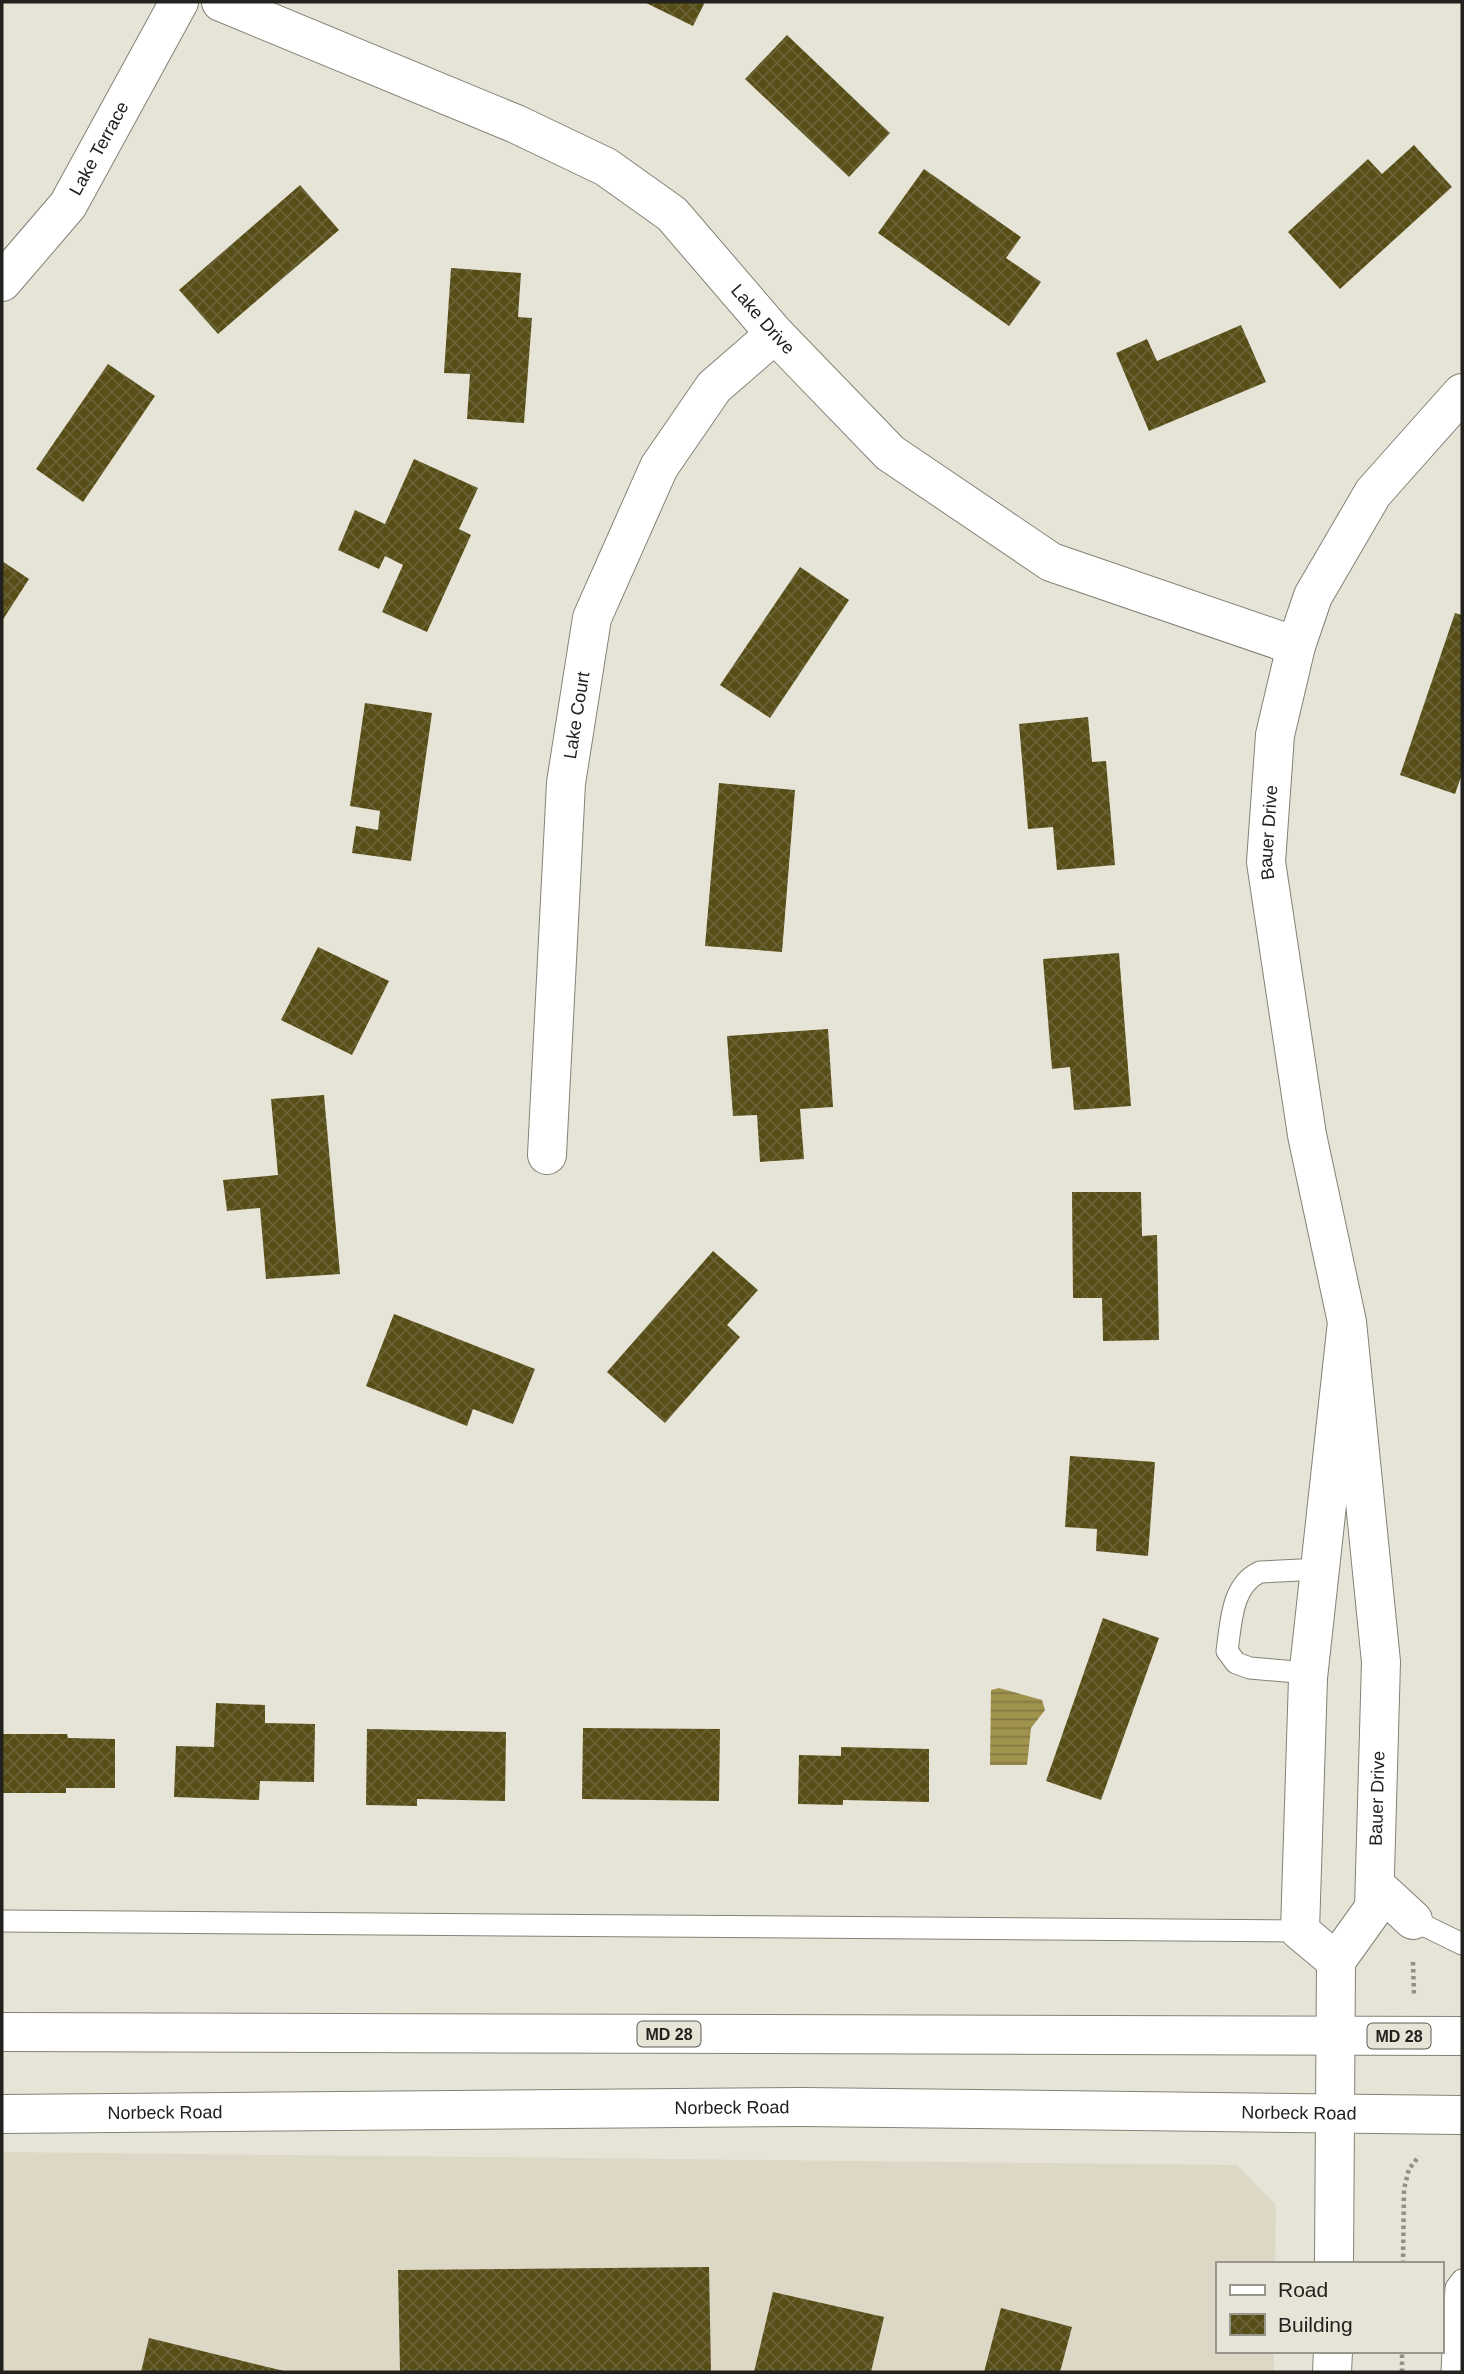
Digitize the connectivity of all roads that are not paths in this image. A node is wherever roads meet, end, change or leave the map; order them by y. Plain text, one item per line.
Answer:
1 (178, 2) edge
2 (221, 2) edge
3 (2, 282) edge
4 (775, 334) junction
5 (1462, 393) edge
6 (1296, 646) junction
7 (547, 1155) dead end
8 (1347, 1322) junction
9 (1320, 1569) junction
10 (1309, 1673) junction
11 (1375, 1885) junction
12 (1413, 1920) joint
13 (2, 1921) edge
14 (1300, 1931) junction
15 (1462, 1944) edge
16 (1336, 1961) junction
17 (2, 2032) edge
18 (1335, 2036) junction
19 (1462, 2036) edge
20 (1335, 2114) junction
21 (2, 2115) edge
22 (1462, 2115) edge
23 (1334, 2262) edge
24 (1462, 2280) edge
25 (1333, 2353) edge
26 (1332, 2372) edge
27 (1452, 2372) edge

1 - 3 street, Lake Terrace
2 - 4 street, Lake Drive
4 - 6 street, Lake Drive
4 - 7 street, Lake Court
5 - 6 street, Bauer Drive
6 - 8 street, Bauer Drive
8 - 9 street, Bauer Drive
8 - 11 street, Bauer Drive
9 - 10 street, Bauer Drive
9 - 10 lane
10 - 14 street, Bauer Drive
11 - 12 street
11 - 16 street, Bauer Drive
12 - 15 lane
13 - 14 lane
14 - 16 street
16 - 18 street
17 - 18 street, MD 28
18 - 19 street, MD 28
18 - 20 street
20 - 21 street, Norbeck Road
20 - 22 street, Norbeck Road
20 - 23 street
24 - 27 lane
25 - 26 street

